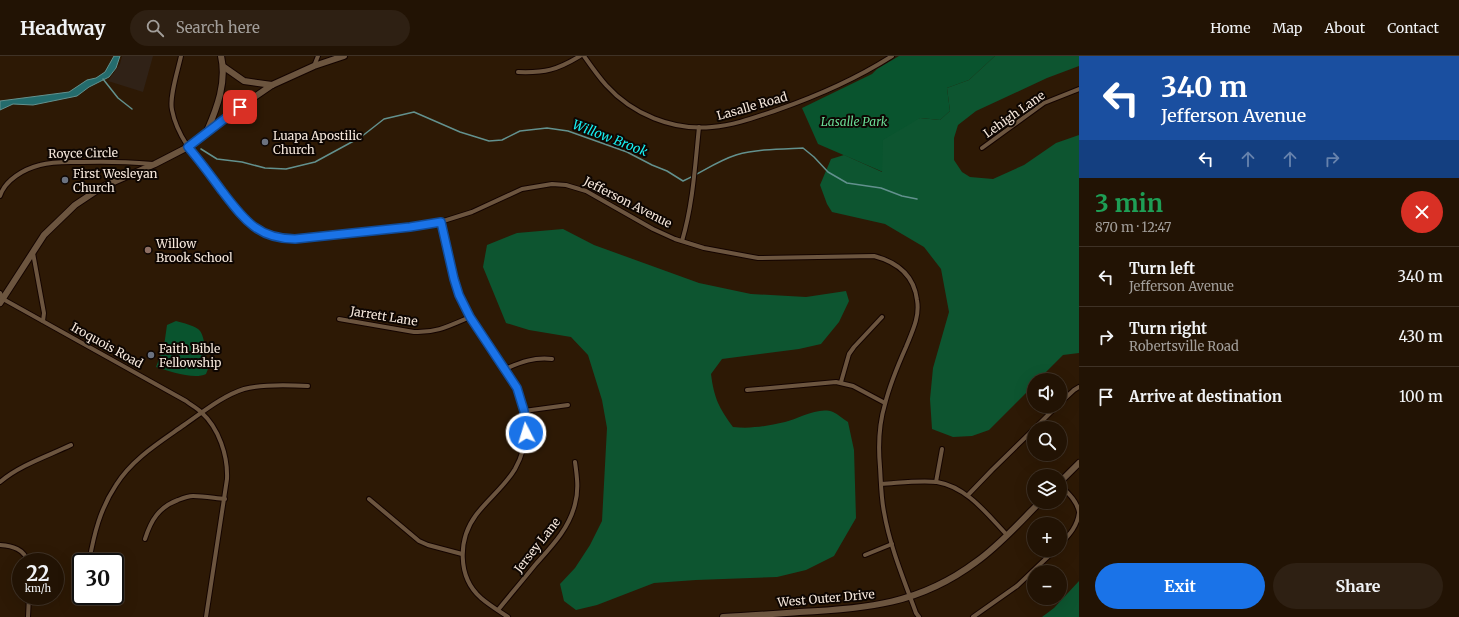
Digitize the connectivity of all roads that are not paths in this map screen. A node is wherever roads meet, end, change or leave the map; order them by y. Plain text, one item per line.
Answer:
1 (181, 56) edge
2 (222, 56) edge
3 (318, 56) edge
4 (344, 56) edge
5 (580, 56) edge
6 (584, 56) edge
7 (892, 56) edge
8 (314, 66) junction
9 (224, 68) junction
10 (518, 72) dead end
11 (272, 85) junction
12 (1079, 89) edge
13 (699, 128) junction
14 (206, 133) junction
15 (188, 147) junction
16 (982, 148) dead end
17 (155, 164) junction
18 (0, 196) edge
19 (441, 222) junction
20 (682, 241) junction
21 (32, 253) junction
22 (1, 298) edge
23 (882, 316) dead end
24 (470, 317) junction
25 (339, 318) dead end
26 (43, 321) junction
27 (552, 359) dead end
28 (505, 370) junction
29 (841, 382) junction
30 (308, 386) dead end
31 (1079, 387) edge
32 (747, 390) dead end
33 (1067, 396) edge
34 (885, 403) junction
35 (568, 405) dead end
36 (524, 411) junction
37 (202, 412) junction
38 (1050, 413) edge
39 (1043, 421) edge
40 (1027, 437) edge
41 (72, 445) dead end
42 (942, 449) dead end
43 (575, 462) dead end
44 (1079, 463) edge
45 (1067, 476) edge
46 (0, 482) edge
47 (936, 482) junction
48 (881, 484) junction
49 (1067, 491) edge
50 (968, 496) junction
51 (225, 499) junction
52 (369, 499) dead end
53 (1033, 509) edge
54 (1079, 513) edge
55 (1007, 535) junction
56 (1067, 538) edge
57 (145, 539) dead end
58 (892, 544) junction
59 (0, 545) edge
60 (23, 553) edge
61 (91, 553) edge
62 (462, 554) junction
63 (865, 554) dead end
64 (1048, 557) edge
65 (910, 597) junction
66 (29, 605) edge
67 (498, 610) junction
68 (741, 616) edge
69 (28, 617) edge
70 (206, 617) edge
71 (508, 617) edge
72 (723, 617) edge
73 (919, 617) edge
74 (973, 617) edge

1 - 15 street, Jefferson Avenue
2 - 9 street
3 - 8 street
4 - 8 street
5 - 10 street
6 - 13 street, Lasalle Road
7 - 13 street, Lasalle Road
8 - 11 street
9 - 11 street
9 - 14 street
11 - 14 street
12 - 16 street, Lehigh Lane
13 - 20 street
14 - 15 street
15 - 17 street
15 - 19 street, Jefferson Avenue
17 - 18 street, Royce Circle
17 - 21 street
19 - 20 street, Jefferson Avenue
19 - 24 street
20 - 34 street, Jefferson Avenue
21 - 22 street
21 - 26 street
22 - 26 street, Iroquois Road
23 - 29 street
24 - 25 street, Jarrett Lane
24 - 28 street
26 - 37 street, Iroquois Road
27 - 28 street
28 - 36 street
29 - 32 street
29 - 34 street
30 - 37 street
31 - 33 street
34 - 48 street, Jefferson Avenue
35 - 36 street
36 - 62 street
37 - 51 street, Iroquois Road
37 - 61 street
38 - 39 street
40 - 50 street
41 - 46 street
42 - 47 street
43 - 67 street, Jersey Lane
44 - 45 street
47 - 48 street
47 - 50 street
48 - 58 street, Jefferson Avenue
49 - 54 street
50 - 55 street
51 - 57 street
51 - 70 street, Iroquois Road
52 - 62 street
53 - 55 street, West Outer Drive
54 - 56 street
55 - 65 street, West Outer Drive
58 - 63 street
58 - 65 street, Jefferson Avenue
59 - 60 street
62 - 67 street
64 - 74 street
65 - 68 street, West Outer Drive
65 - 73 street, Jefferson Avenue
66 - 69 street
67 - 71 street
68 - 72 street, West Outer Drive

